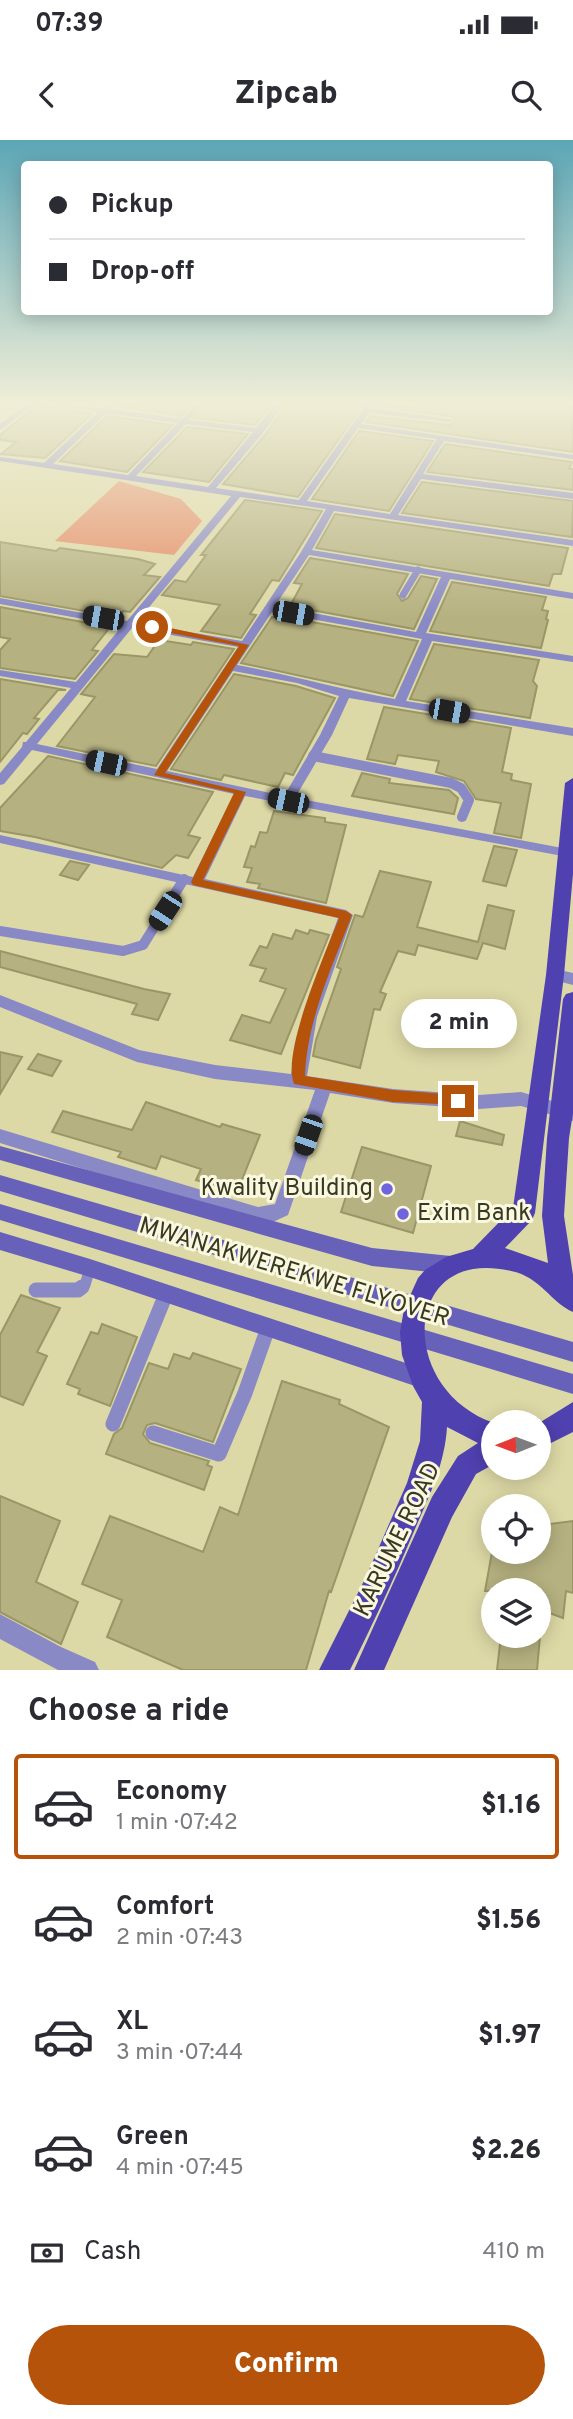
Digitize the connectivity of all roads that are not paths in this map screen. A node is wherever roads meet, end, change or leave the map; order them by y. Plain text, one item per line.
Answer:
1 (119, 476) edge
2 (222, 476) edge
3 (320, 476) edge
4 (419, 476) edge
5 (422, 476) edge
6 (130, 478) joint
7 (211, 489) junction
8 (238, 493) junction
9 (573, 496) edge
10 (301, 504) junction
11 (332, 507) junction
12 (393, 516) junction
13 (573, 543) edge
14 (306, 552) junction
15 (418, 570) junction
16 (446, 575) junction
17 (403, 595) dead end
18 (573, 596) edge
19 (0, 601) edge
20 (268, 608) junction
21 (129, 622) junction
22 (424, 636) junction
23 (244, 645) junction
24 (573, 659) edge
25 (231, 667) junction
26 (0, 673) edge
27 (77, 686) junction
28 (345, 694) junction
29 (399, 703) junction
30 (573, 732) edge
31 (27, 745) junction
32 (313, 757) junction
33 (3, 774) edge
34 (159, 775) junction
35 (573, 783) edge
36 (240, 792) junction
37 (288, 801) junction
38 (462, 817) dead end
39 (0, 839) edge
40 (571, 854) edge
41 (190, 881) junction
42 (0, 931) edge
43 (564, 977) edge
44 (0, 1001) edge
45 (573, 1006) edge
46 (298, 1081) junction
47 (325, 1085) junction
48 (569, 1090) edge
49 (540, 1103) junction
50 (568, 1113) edge
51 (0, 1136) edge
52 (0, 1153) edge
53 (0, 1183) edge
54 (0, 1212) edge
55 (0, 1241) edge
56 (481, 1256) junction
57 (451, 1265) junction
58 (90, 1268) junction
59 (36, 1290) dead end
60 (166, 1294) junction
61 (568, 1294) edge
62 (268, 1328) junction
63 (573, 1352) edge
64 (573, 1384) edge
65 (428, 1389) junction
66 (113, 1423) dead end
67 (153, 1433) dead end
68 (481, 1433) edge
69 (481, 1456) edge
70 (0, 1626) edge
71 (87, 1670) edge
72 (334, 1670) edge
73 (369, 1670) edge

1 - 6 street
2 - 7 street
3 - 10 street
4 - 12 street
5 - 9 street
6 - 7 street
7 - 8 street
8 - 10 street
8 - 21 street
10 - 11 street
11 - 12 street
11 - 14 street
12 - 13 street
14 - 15 street
14 - 20 street
15 - 16 street
15 - 17 lane
16 - 18 street
16 - 22 street
19 - 21 street
20 - 22 street
20 - 23 street
21 - 23 street
21 - 27 street
22 - 24 street
22 - 29 street
23 - 25 street
25 - 28 street
25 - 34 street
26 - 27 street
27 - 31 street
28 - 29 street
28 - 32 street
29 - 30 street
31 - 33 street
31 - 34 street
32 - 37 street
32 - 38 lane
34 - 36 street
35 - 40 main road
36 - 37 street
36 - 41 street
37 - 40 street
39 - 41 street
40 - 43 main road
41 - 42 lane
41 - 46 street
43 - 49 main road
44 - 46 street
45 - 48 main road
46 - 47 street
47 - 49 street
47 - 51 street
48 - 50 main road
49 - 50 street
49 - 56 main road
50 - 61 main road
52 - 57 main road
53 - 63 main road, MWANAKWEREKWE FLYOVER
54 - 64 main road, MWANAKWEREKWE FLYOVER
55 - 58 main road
56 - 57 main road
56 - 61 main road
57 - 65 main road
58 - 59 lane
58 - 60 main road
60 - 62 main road
60 - 66 lane
62 - 65 main road
62 - 67 lane
65 - 68 main road
65 - 72 main road
69 - 73 main road, KARUME ROAD
70 - 71 street

